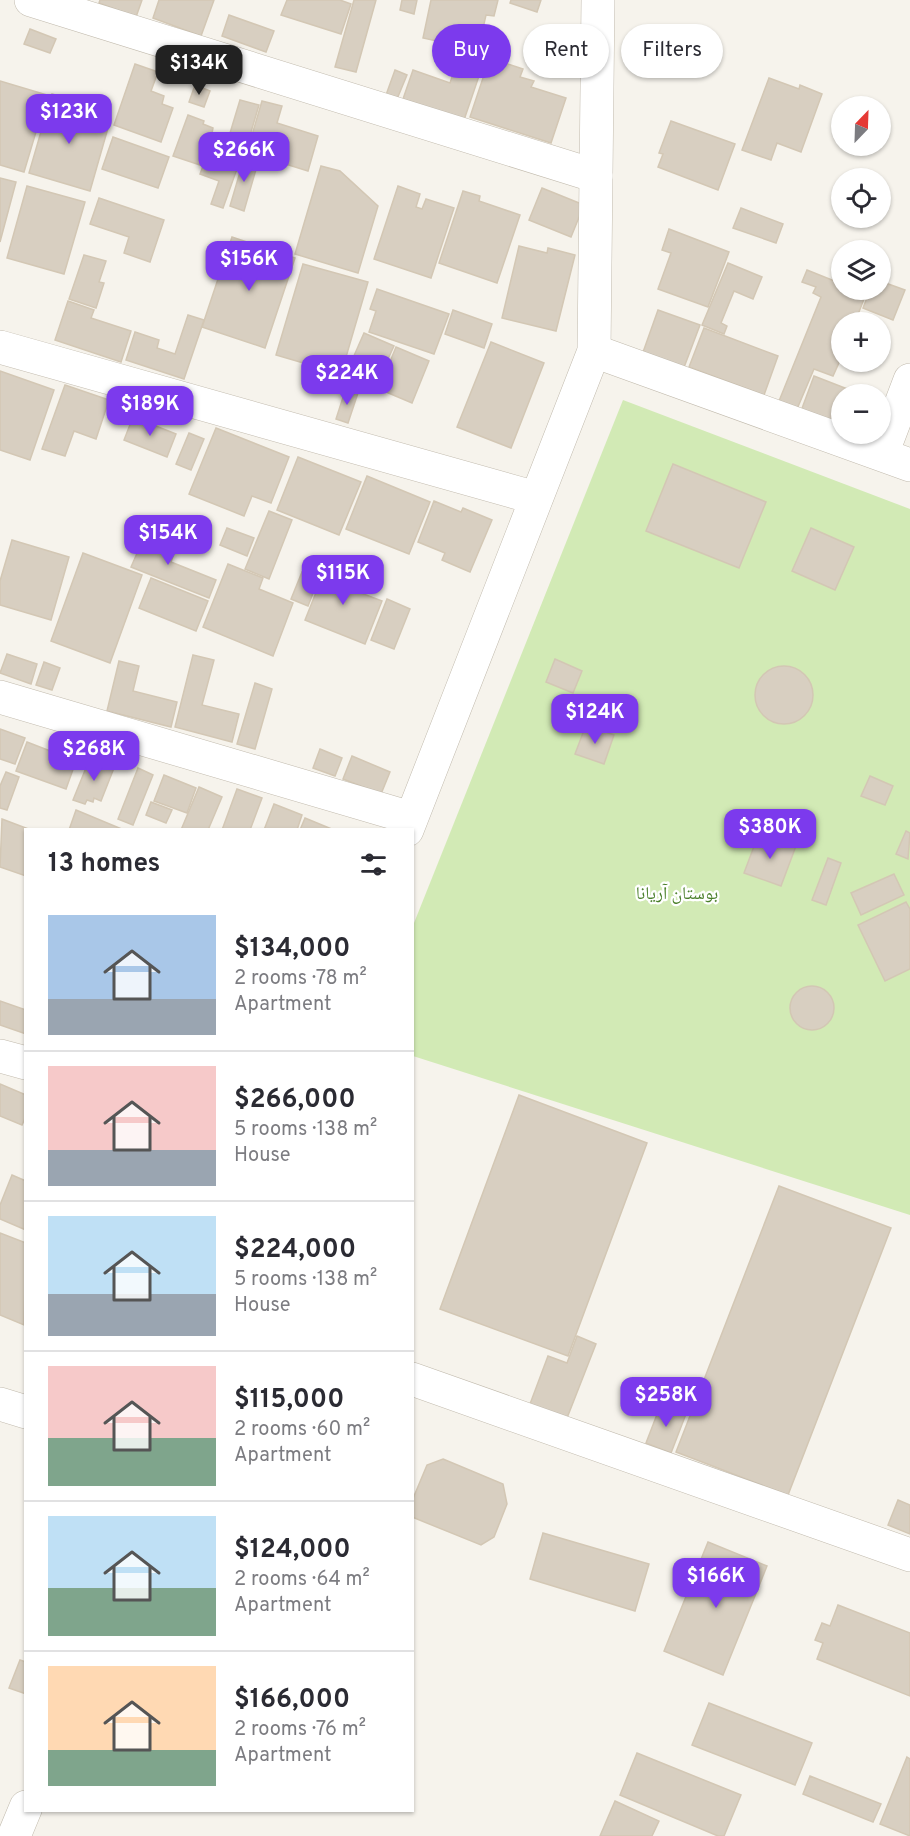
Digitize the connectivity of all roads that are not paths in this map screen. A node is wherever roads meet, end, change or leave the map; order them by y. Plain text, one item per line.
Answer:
1 (31, 0) edge
2 (598, 0) edge
3 (596, 176) junction
4 (0, 347) edge
5 (594, 351) junction
6 (910, 380) edge
7 (896, 460) edge
8 (536, 498) junction
9 (0, 697) edge
10 (409, 824) edge
11 (0, 1056) edge
12 (24, 1062) edge
13 (414, 1380) edge
14 (0, 1404) edge
15 (24, 1411) edge
16 (910, 1555) edge
17 (24, 1812) edge
18 (14, 1836) edge

1 - 3 street
2 - 3 street
3 - 5 street
4 - 8 street
5 - 7 street
5 - 8 street
6 - 7 street
8 - 10 street
9 - 10 street
11 - 12 street
13 - 16 street
14 - 15 street
17 - 18 street

